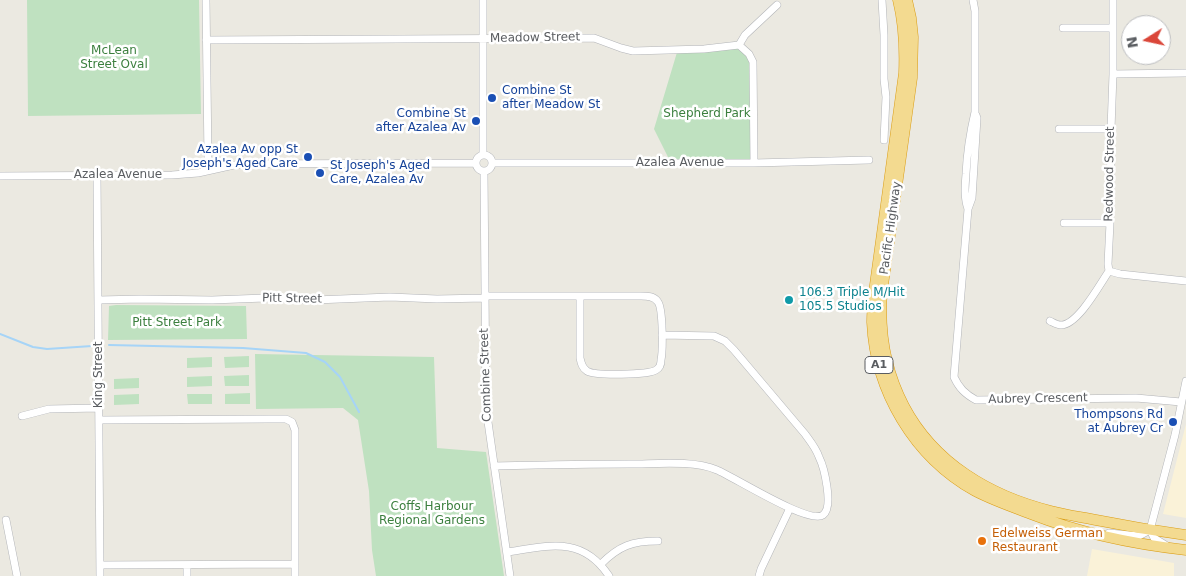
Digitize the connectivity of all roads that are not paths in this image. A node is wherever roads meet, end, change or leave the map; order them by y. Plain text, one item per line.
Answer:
1 (206, 0) edge
2 (882, 0) edge
3 (898, 0) edge
4 (906, 0) edge
5 (973, 0) edge
6 (1113, 0) edge
7 (481, 1) edge
8 (777, 5) dead end
9 (1063, 28) dead end
10 (1113, 28) junction
11 (483, 38) junction
12 (206, 40) junction
13 (739, 45) junction
14 (1186, 73) edge
15 (1113, 74) junction
16 (1059, 129) dead end
17 (1110, 129) junction
18 (884, 140) dead end
19 (483, 155) junction
20 (869, 160) dead end
21 (475, 163) junction
22 (492, 163) junction
23 (754, 163) junction
24 (209, 170) junction
25 (484, 172) junction
26 (98, 175) junction
27 (0, 176) edge
28 (1064, 223) dead end
29 (1110, 223) junction
30 (1109, 271) junction
31 (1186, 281) edge
32 (580, 296) junction
33 (485, 297) junction
34 (99, 300) junction
35 (1050, 321) dead end
36 (662, 335) junction
37 (1186, 381) edge
38 (1181, 402) junction
39 (99, 408) junction
40 (22, 416) dead end
41 (99, 420) junction
42 (494, 466) junction
43 (790, 508) junction
44 (6, 520) dead end
45 (1150, 530) junction
46 (1092, 533) junction
47 (1186, 535) edge
48 (658, 541) dead end
49 (1171, 548) junction
50 (1186, 550) edge
51 (506, 552) junction
52 (100, 564) junction
53 (295, 564) junction
54 (601, 564) junction
55 (187, 565) junction
56 (17, 576) edge
57 (100, 576) edge
58 (187, 576) edge
59 (295, 576) edge
60 (510, 576) edge
61 (609, 576) edge
62 (758, 576) edge

1 - 12 street
2 - 18 street
3 - 46 highway, Pacific Highway / A1
4 - 45 highway, Pacific Highway / A1
5 - 38 street, Aubrey Crescent
6 - 10 street, Redwood Street
7 - 11 street
8 - 13 street
9 - 10 street
10 - 15 street, Redwood Street
11 - 12 street, Meadow Street
11 - 13 street, Meadow Street
11 - 19 street
12 - 24 street
13 - 23 street
14 - 15 street
15 - 17 street, Redwood Street
16 - 17 street
17 - 29 street, Redwood Street
19 - 21 street
19 - 22 street
20 - 23 street, Azalea Avenue
21 - 24 street, Azalea Avenue
21 - 25 street
22 - 23 street, Azalea Avenue
22 - 25 street
24 - 26 street, Azalea Avenue
25 - 33 street, Combine Street
26 - 27 street, Azalea Avenue
26 - 34 street, King Street
28 - 29 street
29 - 30 street, Redwood Street
30 - 31 street
30 - 35 street
32 - 33 street, Pitt Street
32 - 36 street
32 - 36 street
33 - 34 street, Pitt Street
33 - 42 street, Combine Street
34 - 39 street, King Street
36 - 43 street
37 - 38 street
38 - 45 street
39 - 40 street
39 - 41 street, King Street
41 - 52 street, King Street
41 - 53 street
42 - 43 street
42 - 51 street, Combine Street
43 - 62 street
44 - 56 street
45 - 46 street, Pacific Highway
45 - 47 highway, Pacific Highway / A1
45 - 49 street
46 - 49 highway, Pacific Highway / A1
48 - 54 street
49 - 50 highway, Pacific Highway / A1
51 - 54 street
51 - 60 street, Combine Street
52 - 55 street
52 - 57 street, King Street
53 - 55 street
53 - 59 street
54 - 61 street
55 - 58 street

